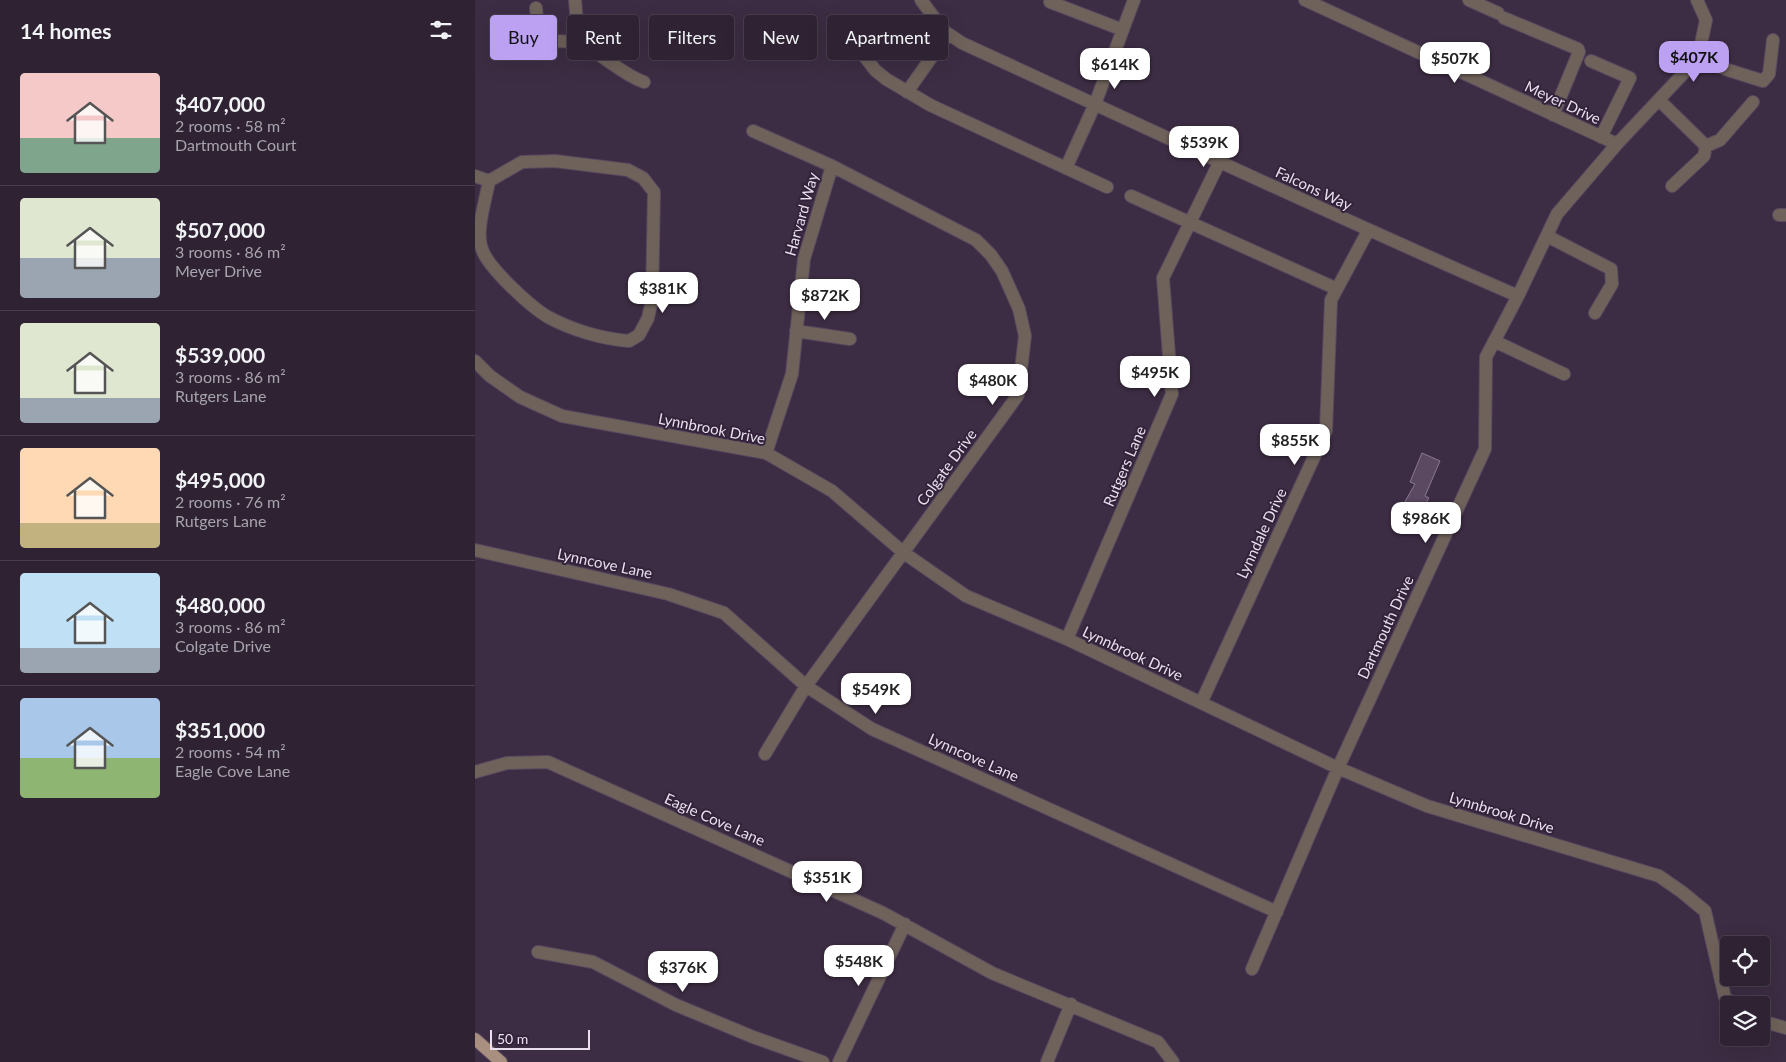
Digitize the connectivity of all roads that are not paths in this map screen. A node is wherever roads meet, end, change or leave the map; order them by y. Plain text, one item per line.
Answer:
1 (575, 0) edge
2 (921, 0) edge
3 (1134, 0) edge
4 (1306, 0) edge
5 (1469, 0) edge
6 (1697, 0) edge
7 (1050, 2) dead end
8 (536, 8) dead end
9 (576, 15) edge
10 (933, 15) edge
11 (1123, 30) junction
12 (948, 34) edge
13 (1773, 40) dead end
14 (567, 41) edge
15 (1697, 58) junction
16 (604, 60) edge
17 (867, 60) edge
18 (930, 60) edge
19 (1591, 61) dead end
20 (644, 82) dead end
21 (907, 92) junction
22 (1659, 100) junction
23 (1753, 102) dead end
24 (1095, 104) junction
25 (1553, 115) junction
26 (753, 131) dead end
27 (1601, 137) junction
28 (1617, 144) junction
29 (1706, 146) junction
30 (1220, 161) junction
31 (832, 166) junction
32 (1066, 168) junction
33 (475, 176) edge
34 (489, 181) junction
35 (1672, 186) dead end
36 (1107, 187) dead end
37 (1131, 196) dead end
38 (1190, 222) junction
39 (1368, 231) junction
40 (1547, 236) junction
41 (1337, 289) junction
42 (1518, 296) junction
43 (1595, 313) dead end
44 (796, 331) junction
45 (850, 339) dead end
46 (1494, 341) junction
47 (475, 362) edge
48 (1563, 374) dead end
49 (766, 453) junction
50 (475, 550) edge
51 (904, 553) junction
52 (1067, 639) junction
53 (807, 686) junction
54 (1201, 702) junction
55 (765, 754) dead end
56 (1338, 768) junction
57 (475, 772) edge
58 (1277, 912) junction
59 (905, 924) junction
60 (538, 952) dead end
61 (1252, 969) dead end
62 (1725, 996) edge
63 (1071, 1004) junction
64 (1770, 1023) edge
65 (1786, 1028) edge
66 (475, 1040) edge
67 (501, 1062) edge
68 (823, 1062) edge
69 (839, 1062) edge
70 (1047, 1062) edge
71 (1173, 1062) edge

1 - 9 street
2 - 10 street, Falcons Way
3 - 11 street
4 - 25 street, Meyer Drive
5 - 25 street
6 - 15 street
7 - 11 street
8 - 14 street
11 - 24 street
12 - 24 street, Falcons Way
13 - 15 street
15 - 22 street, Dartmouth Drive
16 - 20 street
17 - 21 street
18 - 21 street
19 - 27 street
21 - 32 street
22 - 28 street, Dartmouth Drive
22 - 29 street
23 - 29 street
24 - 30 street, Falcons Way
24 - 32 street
25 - 27 street, Meyer Drive
26 - 31 street, Colgate Drive
27 - 28 street, Meyer Drive
28 - 40 street, Dartmouth Drive
29 - 35 street
30 - 38 street, Rutgers Lane
30 - 39 street, Falcons Way
31 - 44 street, Harvard Way
31 - 51 street, Colgate Drive
32 - 36 street
33 - 34 street
34 - 34 street
37 - 38 street
38 - 41 street
38 - 52 street, Rutgers Lane
39 - 41 street, Lynndale Drive
39 - 42 street, Falcons Way
40 - 42 street, Dartmouth Drive
40 - 43 street
41 - 54 street, Lynndale Drive
42 - 46 street, Dartmouth Drive
44 - 45 street
44 - 49 street, Harvard Way
46 - 48 street
46 - 56 street, Dartmouth Drive
47 - 49 street, Lynnbrook Drive
49 - 51 street, Lynnbrook Drive
50 - 53 street, Lynncove Lane
51 - 52 street, Lynnbrook Drive
51 - 53 street, Colgate Drive
52 - 54 street, Lynnbrook Drive
53 - 55 street, Colgate Drive
53 - 58 street, Lynncove Lane
54 - 56 street, Lynnbrook Drive
56 - 58 street, Dartmouth Drive
56 - 62 street, Lynnbrook Drive
57 - 59 street, Eagle Cove Lane
58 - 61 street, Dartmouth Drive
59 - 63 street, Eagle Cove Lane
59 - 69 street
60 - 68 street
63 - 70 street
63 - 71 street, Eagle Cove Lane
64 - 65 street
66 - 67 main road

